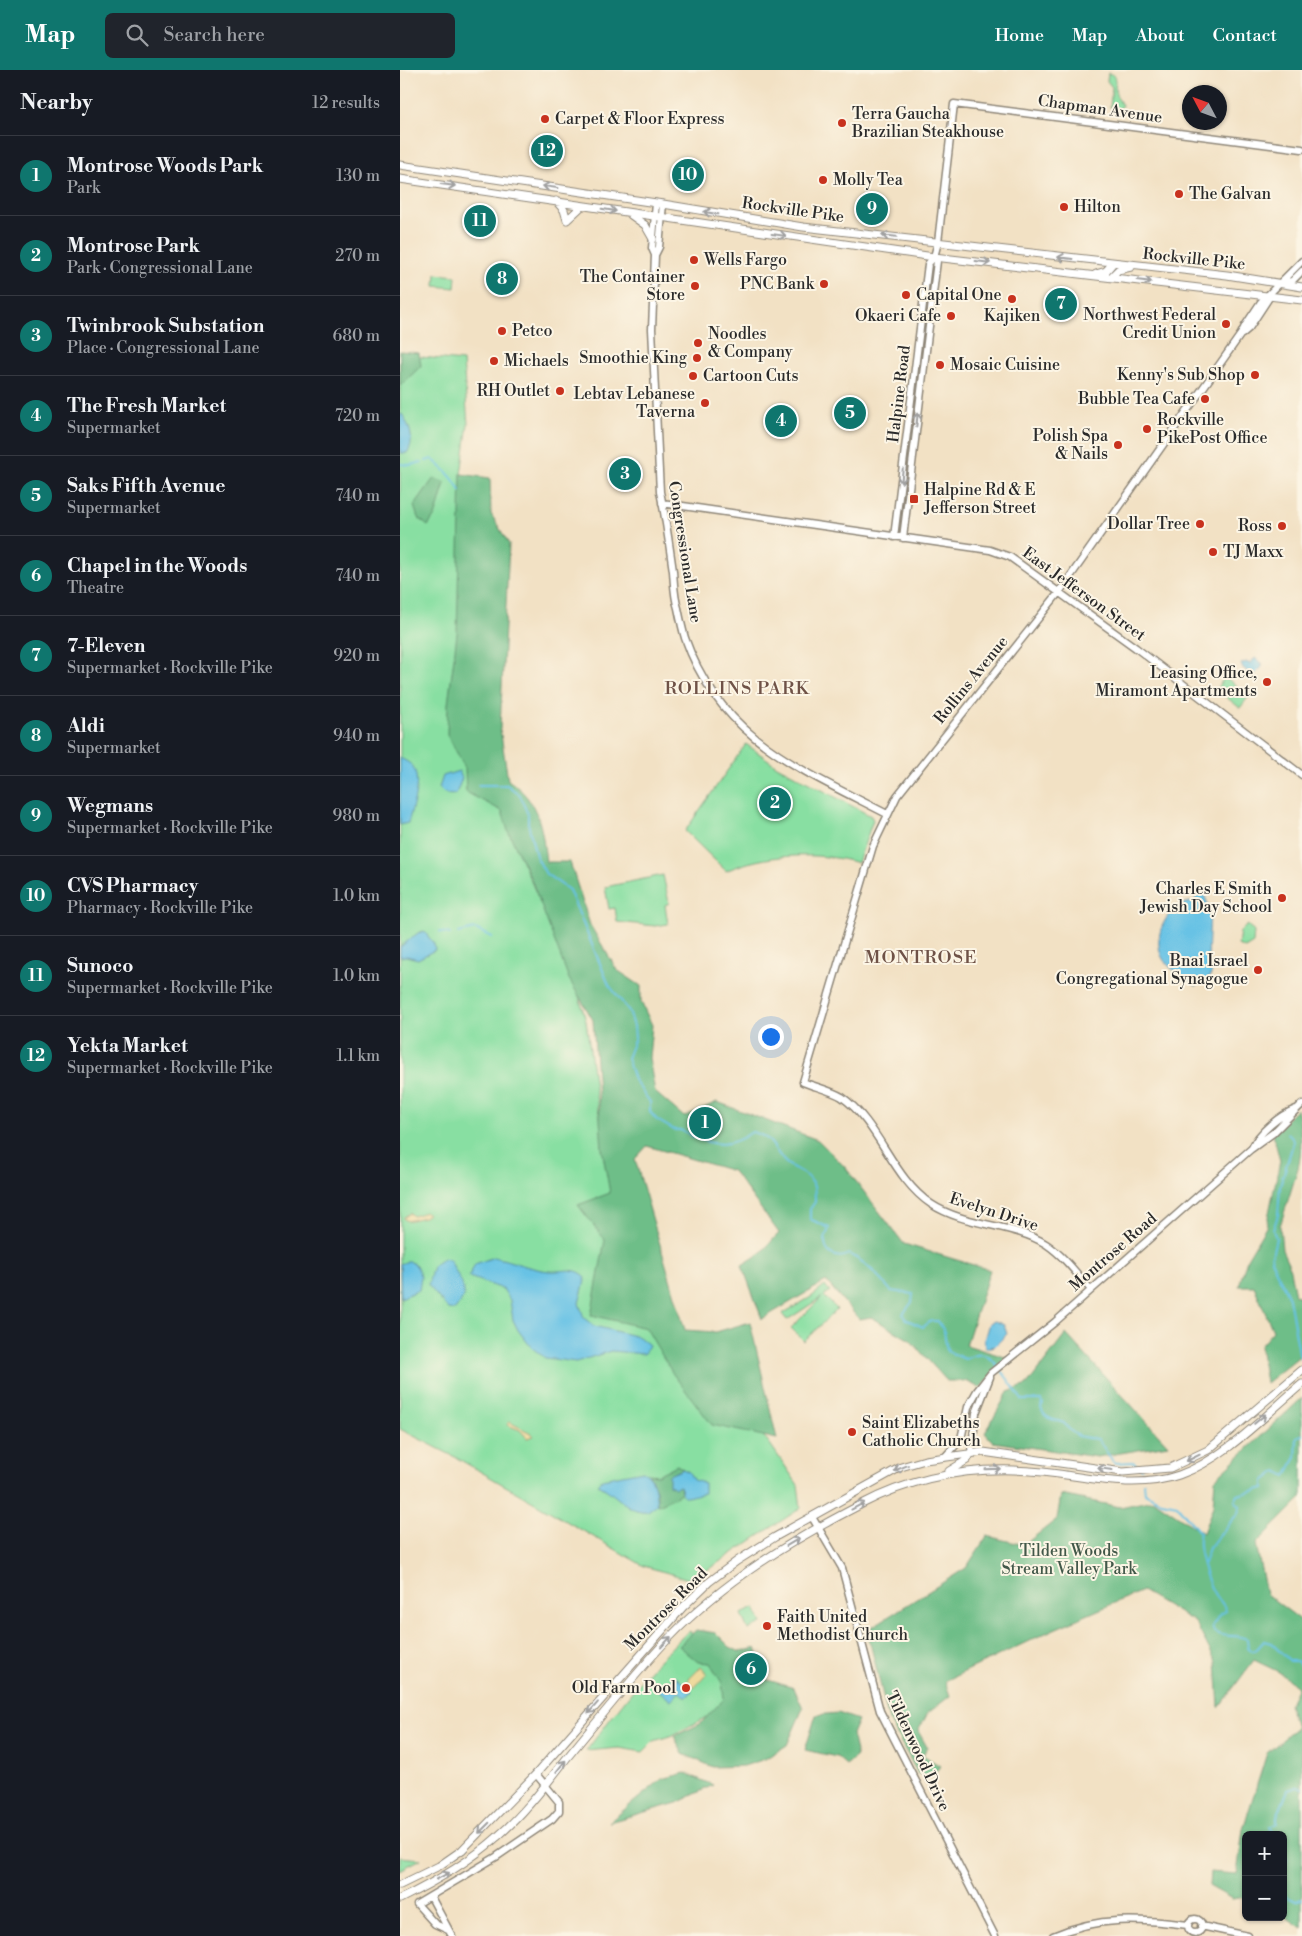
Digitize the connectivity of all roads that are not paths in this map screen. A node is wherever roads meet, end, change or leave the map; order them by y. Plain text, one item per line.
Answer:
1 (954, 104) joint
2 (1302, 149) edge
3 (400, 165) edge
4 (400, 179) edge
5 (556, 201) junction
6 (660, 203) junction
7 (582, 206) junction
8 (626, 213) junction
9 (654, 217) junction
10 (662, 218) junction
11 (653, 239) junction
12 (938, 242) junction
13 (655, 255) junction
14 (934, 256) junction
15 (1302, 261) edge
16 (1113, 264) junction
17 (1134, 266) junction
18 (1302, 271) edge
19 (1094, 274) junction
20 (1112, 277) junction
21 (1282, 284) junction
22 (1302, 287) edge
23 (1270, 295) junction
24 (1302, 300) edge
25 (662, 503) junction
26 (894, 536) junction
27 (902, 538) junction
28 (1060, 591) junction
29 (1302, 775) edge
30 (887, 814) junction
31 (803, 1082) joint
32 (1299, 1106) edge
33 (1091, 1290) junction
34 (1302, 1370) edge
35 (991, 1373) junction
36 (1302, 1384) edge
37 (971, 1453) junction
38 (945, 1457) junction
39 (945, 1474) junction
40 (812, 1517) junction
41 (819, 1527) junction
42 (536, 1774) junction
43 (546, 1784) junction
44 (400, 1885) edge
45 (431, 1897) junction
46 (400, 1899) edge
47 (450, 1933) edge
48 (996, 1936) edge
49 (1053, 1936) edge
50 (1248, 1936) edge

1 - 2 street, Chapman Avenue
1 - 12 street, Halpine Road
6 -> 3 main road, Rockville Pike
4 -> 5 main road, Rockville Pike
5 - 7 main road, Rockville Pike
5 - 7 main road
6 - 9 street, Congressional Lane
6 - 10 street, Congressional Lane
12 -> 6 main road, Rockville Pike
7 -> 8 main road, Rockville Pike
8 - 9 main road, Rockville Pike
8 - 11 main road
9 - 10 main road, Rockville Pike
9 - 11 street, Congressional Lane
10 - 13 street, Congressional Lane
10 -> 14 main road, Rockville Pike
11 - 13 street, Congressional Lane
12 - 14 street, Halpine Road
16 -> 12 main road, Rockville Pike
13 - 25 street, Congressional Lane
14 -> 19 main road, Rockville Pike
14 -> 26 street, Halpine Road
27 -> 14 street, Halpine Road
15 - 21 street
16 - 17 main road, Rockville Pike
16 - 19 main road
17 - 20 main road
17 - 21 main road, Rockville Pike
18 - 21 street
19 - 20 main road, Rockville Pike
20 -> 23 main road, Rockville Pike
21 - 22 main road, Rockville Pike
21 - 23 street, Rollins Avenue
23 - 24 main road, Rockville Pike
23 - 28 street, Rollins Avenue
25 - 26 street, East Jefferson Street
25 - 30 street, Congressional Lane
26 - 27 street, East Jefferson Street
27 - 28 street, East Jefferson Street
28 - 29 street, East Jefferson Street
28 - 30 street, Rollins Avenue
30 - 31 street, Rollins Avenue
31 - 33 street, Evelyn Drive
32 - 33 street, Montrose Road
33 - 35 street, Montrose Road
34 -> 37 main road
35 - 37 street
35 - 38 street, Montrose Road
39 -> 36 main road, Montrose Road
37 - 38 main road
37 - 39 main road
38 -> 40 main road, Montrose Road
41 -> 39 main road, Montrose Road
40 - 41 street, Tildenwood Drive
40 -> 42 main road, Montrose Road
43 -> 41 main road, Montrose Road
41 - 48 street, Tildenwood Drive
42 - 43 street
42 -> 44 main road, Montrose Road
43 - 45 street
46 -> 43 main road, Montrose Road
45 - 47 street
45 - 47 street
49 - 50 street

